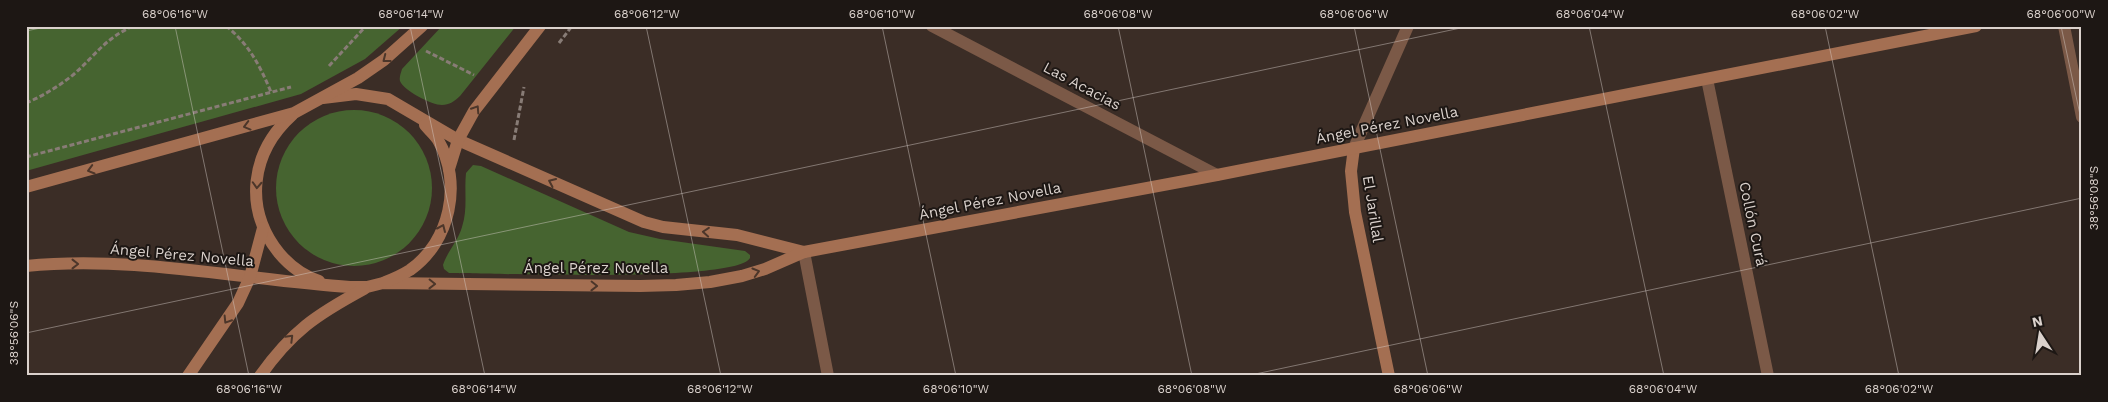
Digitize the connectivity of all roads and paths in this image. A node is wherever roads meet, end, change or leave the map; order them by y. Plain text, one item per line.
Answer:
1 (133, 26) edge
2 (226, 26) edge
3 (366, 26) edge
4 (422, 26) edge
5 (540, 26) edge
6 (572, 26) edge
7 (932, 26) edge
8 (1408, 26) edge
9 (1976, 26) edge
10 (2064, 26) edge
11 (555, 47) dead end
12 (421, 49) dead end
13 (324, 72) dead end
14 (476, 76) dead end
15 (1707, 79) junction
16 (528, 82) dead end
17 (293, 86) dead end
18 (271, 92) junction
19 (323, 98) junction
20 (26, 102) edge
21 (294, 113) junction
22 (417, 116) junction
23 (2082, 117) edge
24 (458, 140) junction
25 (513, 148) dead end
26 (1354, 148) junction
27 (26, 157) edge
28 (449, 169) junction
29 (1217, 175) junction
30 (26, 187) edge
31 (263, 228) junction
32 (804, 252) junction
33 (26, 266) edge
34 (250, 277) junction
35 (383, 283) junction
36 (334, 286) junction
37 (367, 287) junction
38 (188, 376) edge
39 (260, 376) edge
40 (828, 376) edge
41 (1389, 376) edge
42 (1768, 376) edge

1 - 20 path
2 - 18 path
3 - 13 path
4 -> 19 main road
24 -> 5 main road
6 - 11 path
7 - 29 street, Las Acacias
8 - 26 street, El Jarillal
9 - 15 main road, Ángel Pérez Novella
10 - 23 street
12 - 14 path
15 - 26 main road, Ángel Pérez Novella
15 - 42 street, Collón Curá
16 - 25 path
17 - 18 path
18 - 27 path
19 - 21 main road, Ángel Pérez Novella
19 - 22 main road, Ángel Pérez Novella
21 -> 30 main road, Ángel Pérez Novella
21 -> 31 main road, Ángel Pérez Novella
22 - 24 main road, Ángel Pérez Novella
22 - 28 main road, Ángel Pérez Novella
24 - 28 main road
32 -> 24 main road, Ángel Pérez Novella
26 - 29 main road, Ángel Pérez Novella
26 - 41 main road, El Jarillal
35 -> 28 main road, Ángel Pérez Novella
29 - 32 main road, Ángel Pérez Novella
31 - 34 main road
31 - 36 main road, Ángel Pérez Novella
35 -> 32 main road, Ángel Pérez Novella
32 - 40 street
33 -> 34 main road, Ángel Pérez Novella
34 - 36 main road, Ángel Pérez Novella
34 -> 38 main road
35 - 37 main road, Ángel Pérez Novella
36 - 37 main road, Ángel Pérez Novella
39 -> 37 main road

